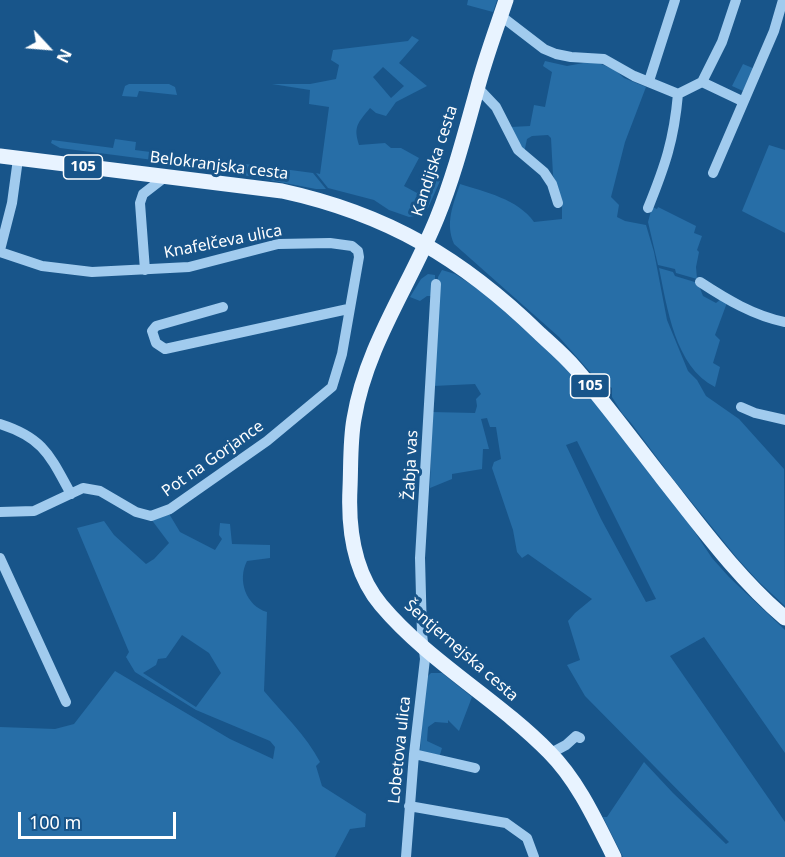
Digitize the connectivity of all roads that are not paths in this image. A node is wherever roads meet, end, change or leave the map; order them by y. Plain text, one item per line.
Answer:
1 (506, 0) edge
2 (675, 0) edge
3 (736, 0) edge
4 (783, 0) edge
5 (501, 16) junction
6 (650, 81) junction
7 (702, 82) junction
8 (477, 87) junction
9 (678, 94) junction
10 (742, 101) junction
11 (0, 156) edge
12 (18, 159) junction
13 (713, 173) dead end
14 (165, 177) junction
15 (558, 203) dead end
16 (648, 208) dead end
17 (425, 244) junction
18 (0, 251) edge
19 (145, 270) junction
20 (700, 282) dead end
21 (436, 284) dead end
22 (223, 307) dead end
23 (348, 309) junction
24 (785, 322) edge
25 (332, 387) joint
26 (741, 406) dead end
27 (785, 420) edge
28 (0, 424) edge
29 (71, 494) junction
30 (0, 512) edge
31 (0, 558) edge
32 (785, 618) edge
33 (424, 647) junction
34 (66, 702) dead end
35 (580, 738) dead end
36 (551, 753) junction
37 (414, 754) junction
38 (475, 768) dead end
39 (409, 807) junction
40 (406, 857) edge
41 (534, 857) edge
42 (614, 857) edge

1 - 5 main road, Kandijska cesta
2 - 6 street
3 - 7 street
4 - 10 street
5 - 6 street
5 - 8 main road, Kandijska cesta
6 - 9 street
7 - 9 street
7 - 10 street
8 - 15 street
8 - 17 main road, Kandijska cesta
9 - 16 street
10 - 13 street
11 - 12 main road, Belokranjska cesta / 105
12 - 14 main road, Belokranjska cesta / 105
12 - 18 street
14 - 17 main road, Belokranjska cesta / 105
14 - 19 street
17 - 32 main road, 105
17 - 33 main road, Šentjernejska cesta
18 - 19 street, Knafelčeva ulica
19 - 23 street, Knafelčeva ulica
20 - 24 street
21 - 33 street, Žabja vas
22 - 23 street
23 - 25 street, Knafelčeva ulica
25 - 29 street, Pot na Gorjance
26 - 27 street
28 - 29 street
29 - 30 street, Pot na Gorjance
31 - 34 street
33 - 36 main road, Šentjernejska cesta
33 - 37 street, Lobetova ulica
35 - 36 street
36 - 42 main road, Šentjernejska cesta
37 - 38 street
37 - 39 street, Lobetova ulica
39 - 40 street, Lobetova ulica
39 - 41 street

